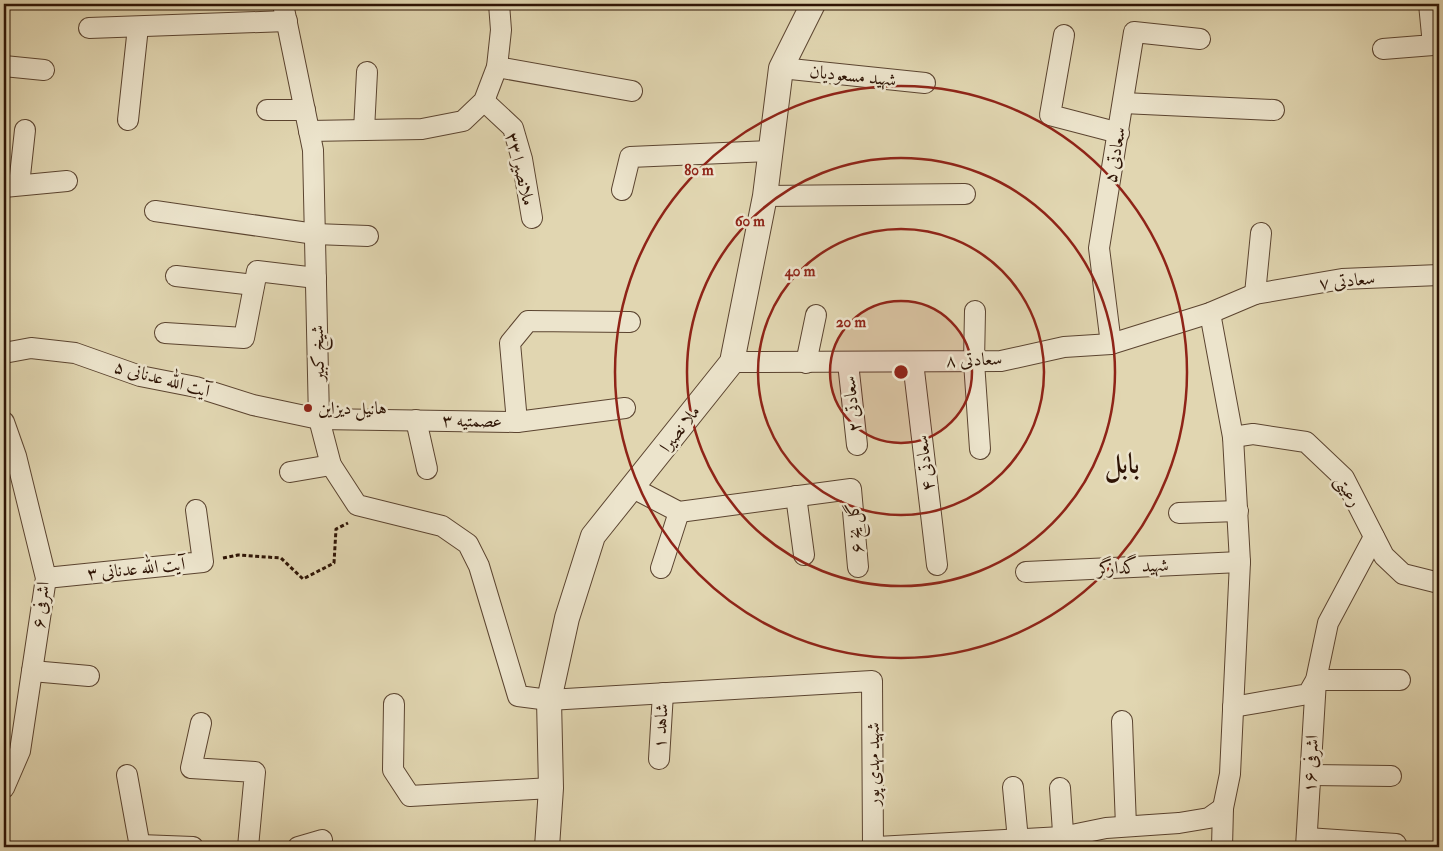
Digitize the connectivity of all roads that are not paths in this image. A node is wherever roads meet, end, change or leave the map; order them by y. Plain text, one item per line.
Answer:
1 (499, 4) edge
2 (814, 4) edge
3 (1429, 4) edge
4 (285, 12) edge
5 (138, 27) junction
6 (89, 28) dead end
7 (1064, 34) dead end
8 (1200, 39) dead end
9 (1383, 49) dead end
10 (4, 66) edge
11 (497, 67) junction
12 (780, 68) junction
13 (44, 70) dead end
14 (367, 72) dead end
15 (925, 83) dead end
16 (632, 91) dead end
17 (484, 100) junction
18 (1124, 103) junction
19 (267, 110) dead end
20 (305, 110) junction
21 (1274, 110) dead end
22 (128, 120) dead end
23 (25, 130) dead end
24 (364, 130) junction
25 (309, 131) junction
26 (1119, 133) junction
27 (769, 151) junction
28 (67, 181) dead end
29 (11, 186) edge
30 (622, 190) dead end
31 (965, 194) dead end
32 (765, 196) junction
33 (155, 211) dead end
34 (532, 218) dead end
35 (1261, 233) dead end
36 (315, 234) junction
37 (368, 236) dead end
38 (1439, 275) edge
39 (176, 276) dead end
40 (316, 278) junction
41 (254, 285) junction
42 (1255, 294) junction
43 (975, 311) dead end
44 (1210, 313) junction
45 (816, 315) dead end
46 (630, 322) dead end
47 (165, 333) dead end
48 (1111, 344) junction
49 (4, 353) edge
50 (732, 362) junction
51 (913, 362) junction
52 (974, 362) junction
53 (806, 363) junction
54 (848, 363) junction
55 (625, 408) dead end
56 (319, 419) junction
57 (416, 420) junction
58 (4, 422) edge
59 (517, 422) junction
60 (1233, 437) junction
61 (857, 445) dead end
62 (980, 449) dead end
63 (330, 465) junction
64 (427, 470) dead end
65 (290, 472) dead end
66 (633, 488) junction
67 (796, 496) junction
68 (196, 510) dead end
69 (1238, 510) junction
70 (679, 512) junction
71 (1179, 513) dead end
72 (1374, 537) junction
73 (804, 555) dead end
74 (1240, 562) junction
75 (937, 565) dead end
76 (858, 566) dead end
77 (661, 568) dead end
78 (1026, 572) dead end
79 (46, 578) junction
80 (1439, 582) edge
81 (32, 671) junction
82 (89, 676) dead end
83 (1316, 680) junction
84 (1400, 680) dead end
85 (663, 693) junction
86 (549, 700) junction
87 (394, 704) dead end
88 (1233, 708) junction
89 (1122, 721) dead end
90 (200, 723) dead end
91 (659, 759) dead end
92 (127, 775) dead end
93 (1311, 775) junction
94 (1391, 776) dead end
95 (1013, 787) dead end
96 (4, 788) edge
97 (551, 788) junction
98 (1060, 788) dead end
99 (1223, 808) junction
100 (1126, 826) junction
101 (322, 840) dead end
102 (1018, 840) junction
103 (1063, 842) edge
104 (1307, 842) edge
105 (1396, 844) dead end
106 (140, 846) edge
107 (193, 847) edge
108 (248, 847) edge
109 (298, 847) edge
110 (547, 847) edge
111 (875, 847) edge
112 (1222, 847) edge

1 - 11 street
2 - 12 street, ملا نصیرا
3 - 9 street
4 - 5 street
4 - 20 street, شیخ کبیر
5 - 6 street
5 - 22 street
7 - 26 street
8 - 18 street, سعادتی ۵
10 - 13 street
11 - 16 street
11 - 17 street
12 - 15 street, شهید مسعودیان
12 - 27 street, ملا نصیرا
14 - 24 street
17 - 24 street
17 - 34 street, ملانصیرا ۳۳
18 - 21 street
18 - 26 street, سعادتی ۵
19 - 20 street
20 - 25 street, شیخ کبیر
23 - 29 street
24 - 25 street
25 - 36 street, شیخ کبیر
26 - 48 street, سعادتی ۵
27 - 30 street
27 - 32 street, ملا نصیرا
28 - 29 street
31 - 32 street
32 - 50 street, ملا نصیرا
33 - 36 street
35 - 42 street
36 - 37 street
36 - 40 street, شیخ کبیر
38 - 42 street, سعادتی ۷
39 - 41 street
40 - 41 street
40 - 56 street, شیخ کبیر
41 - 47 street
42 - 44 street, سعادتی ۷
43 - 52 street
44 - 48 street, سعادتی ۸
44 - 60 street
45 - 53 street
46 - 59 street
48 - 52 street, سعادتی ۸
49 - 56 street, آیت الله عدنانی ۵
50 - 53 street, سعادتی ۸
50 - 66 street, ملا نصیرا
51 - 52 street, سعادتی ۸
51 - 54 street, سعادتی ۸
51 - 75 street, سعادتی ۴
52 - 62 street
53 - 54 street, سعادتی ۸
54 - 61 street, سعادتی ۲
55 - 59 street, عصمتیه ۳
56 - 57 street, عصمتیه ۳
56 - 63 street, شیخ کبیر
57 - 59 street, عصمتیه ۳
57 - 64 street
58 - 79 street, اشرفی ۶
60 - 69 street
60 - 72 street, رعیتی
63 - 65 street
63 - 86 street, شیخ کبیر
66 - 70 street
66 - 86 street, ملا نصیرا
67 - 70 street
67 - 73 street
67 - 76 street, گل یخ ۶
68 - 79 street, آیت الله عدنانی ۳
69 - 71 street
69 - 74 street
70 - 77 street
72 - 80 street, رعیتی
72 - 83 street, اشرفی ۱۶
74 - 78 street, شهید گدازگر
74 - 88 street
79 - 81 street, اشرفی ۶
81 - 82 street
81 - 96 street, اشرفی ۶
83 - 84 street
83 - 88 street
83 - 93 street, اشرفی ۱۶
85 - 86 street
85 - 91 street, شاهد ۱
85 - 111 street, شهید مهدی پور
86 - 97 street, ملا نصیرا
87 - 97 street
88 - 99 street
89 - 100 street
90 - 108 street
92 - 106 street
93 - 94 street
93 - 104 street, اشرفی ۱۶
95 - 102 street
97 - 110 street, ملا نصیرا
98 - 103 street
99 - 100 street
99 - 112 street
100 - 103 street
101 - 109 street
102 - 103 street
102 - 111 street
104 - 105 street
106 - 107 street

